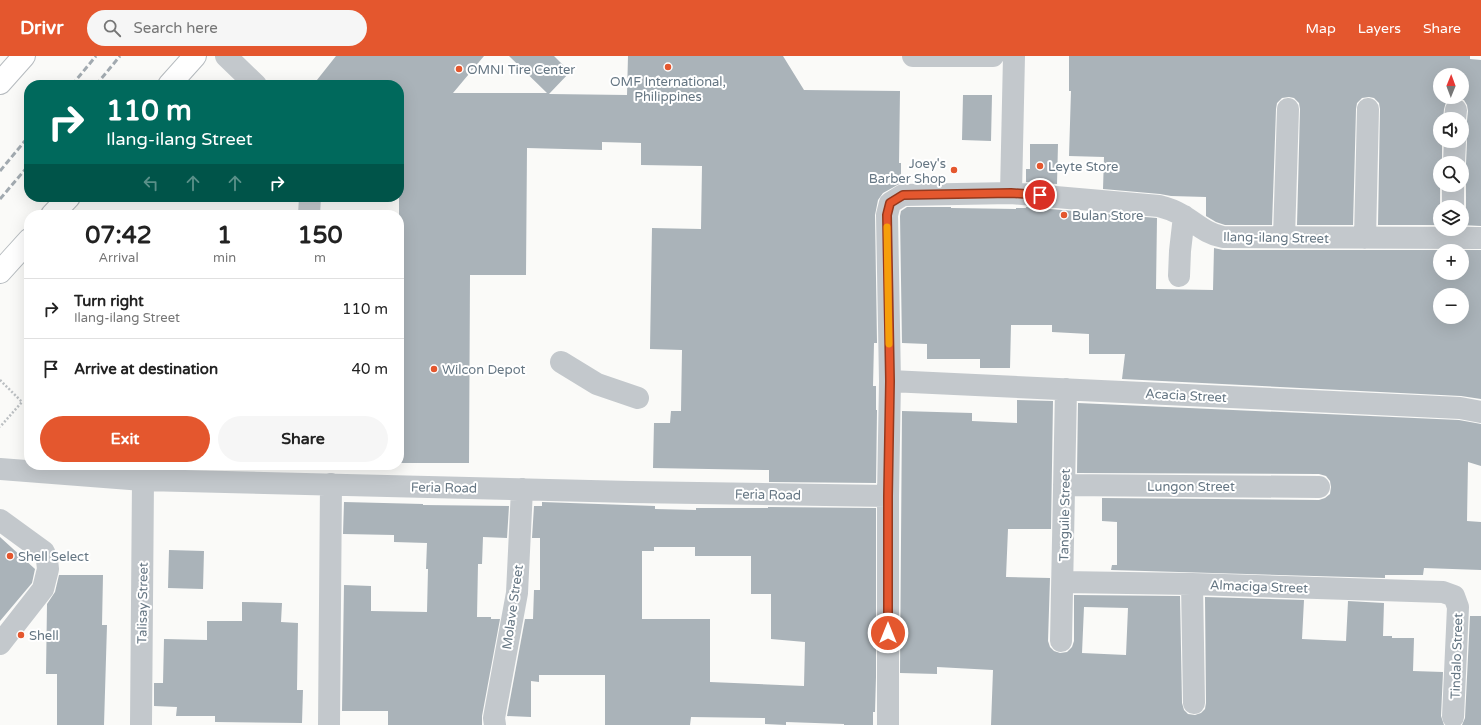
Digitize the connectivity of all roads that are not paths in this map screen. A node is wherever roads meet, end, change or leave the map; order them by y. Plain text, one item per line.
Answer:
1 (24, 56) edge
2 (195, 56) edge
3 (226, 56) edge
4 (913, 56) edge
5 (993, 56) edge
6 (1014, 56) edge
7 (173, 80) edge
8 (251, 80) edge
9 (0, 83) edge
10 (1288, 109) dead end
11 (1368, 109) dead end
12 (1011, 193) junction
13 (64, 202) edge
14 (57, 210) edge
15 (1184, 216) junction
16 (1433, 235) edge
17 (1466, 236) edge
18 (1284, 237) junction
19 (1365, 238) junction
20 (1481, 238) edge
21 (24, 246) edge
22 (0, 272) edge
23 (1179, 276) dead end
24 (561, 362) dead end
25 (890, 381) junction
26 (1066, 389) junction
27 (638, 398) dead end
28 (1481, 412) edge
29 (0, 470) edge
30 (143, 480) junction
31 (331, 484) junction
32 (1064, 485) junction
33 (1319, 487) dead end
34 (522, 489) junction
35 (888, 496) junction
36 (0, 520) edge
37 (1063, 582) junction
38 (1192, 584) junction
39 (1454, 596) joint
40 (1061, 641) dead end
41 (0, 644) edge
42 (1194, 703) dead end
43 (1453, 717) dead end
44 (141, 725) edge
45 (329, 725) edge
46 (495, 725) edge
47 (888, 725) edge

1 - 9 main road
2 - 7 main road
3 - 8 street
4 - 5 street
6 - 12 street
10 - 18 street
11 - 19 street
12 - 15 street, Ilang-ilang Street
12 - 25 street, Ilang-ilang Street
13 - 14 main road
15 - 18 street, Ilang-ilang Street
15 - 23 street
16 - 19 street, Ilang-ilang Street
17 - 20 street, Ilang-ilang Street
18 - 19 street, Ilang-ilang Street
21 - 22 main road
24 - 27 street
25 - 26 street, Acacia Street
25 - 35 street
26 - 28 street, Acacia Street
26 - 32 street, Tanguile Street
29 - 30 street, Feria Road
30 - 31 street, Feria Road
30 - 44 street, Talisay Street
31 - 34 street, Feria Road
31 - 45 street
32 - 33 street, Lungon Street
32 - 37 street, Tanguile Street
34 - 35 street, Feria Road
34 - 46 street, Molave Street
35 - 47 street
36 - 41 street
37 - 38 street, Almaciga Street
37 - 40 street, Tanguile Street
38 - 39 street, Almaciga Street
38 - 42 street
39 - 43 street, Tindalo Street

